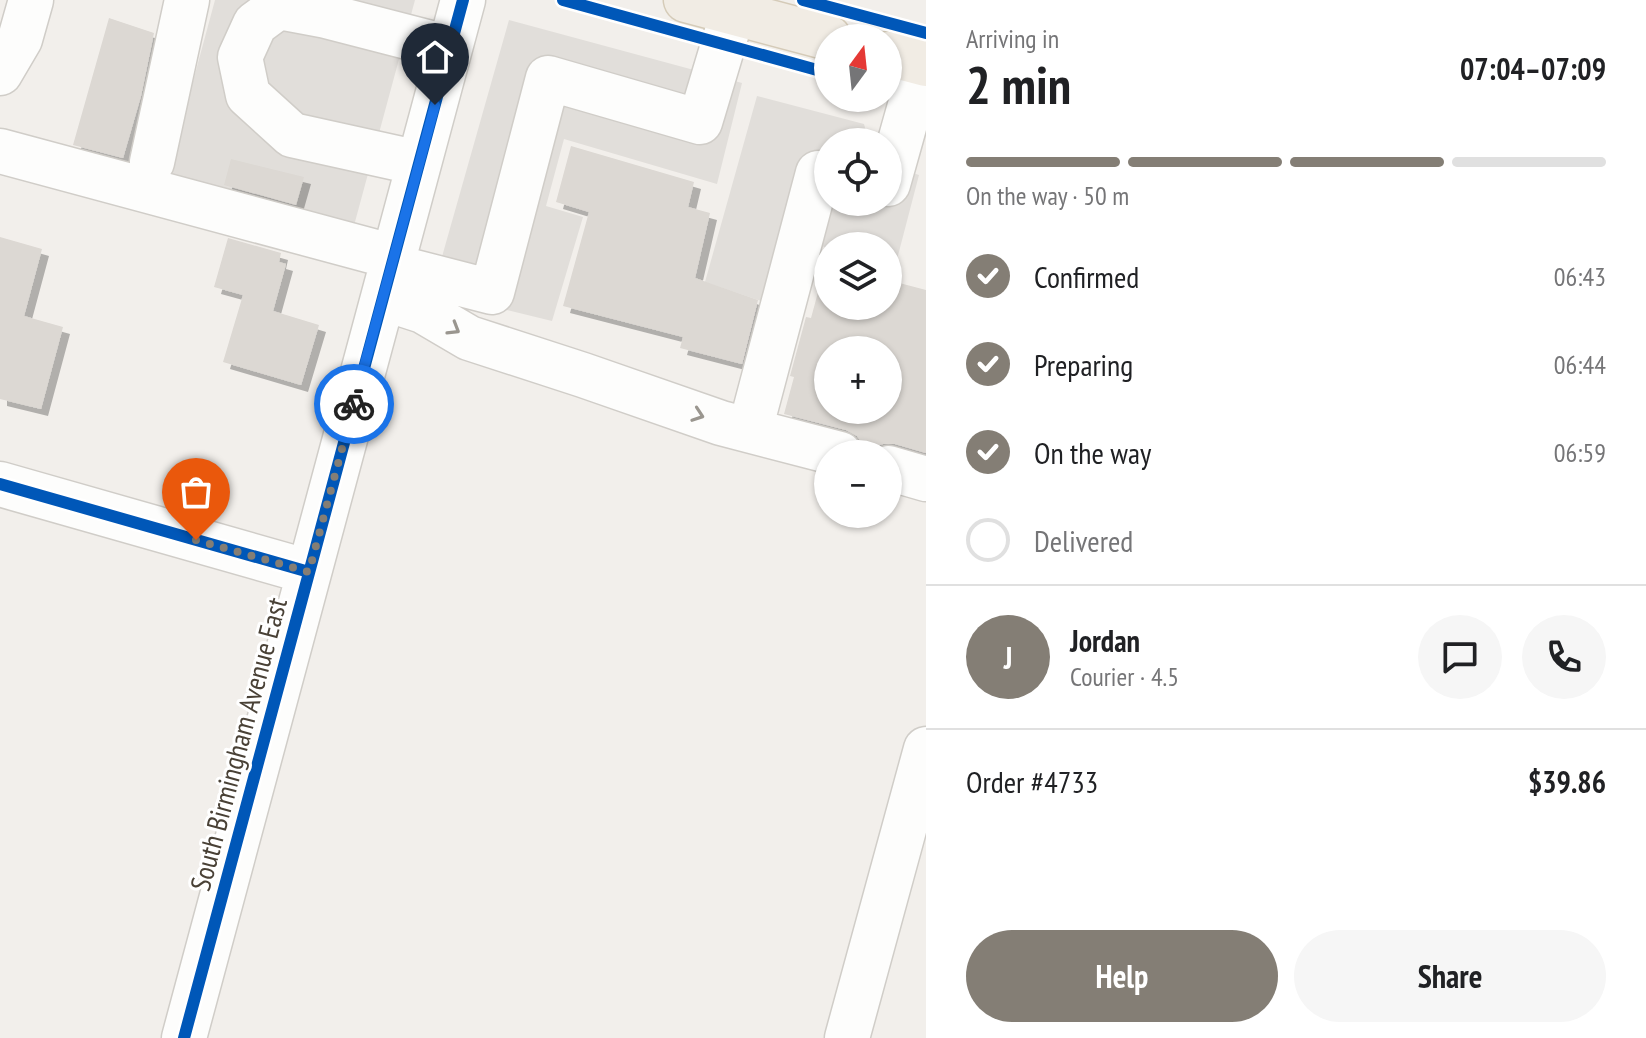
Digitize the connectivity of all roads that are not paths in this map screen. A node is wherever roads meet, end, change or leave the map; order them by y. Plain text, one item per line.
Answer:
1 (31, 0) edge
2 (187, 0) edge
3 (463, 0) edge
4 (686, 0) edge
5 (733, 12) junction
6 (814, 34) edge
7 (450, 48) junction
8 (912, 60) edge
9 (0, 73) edge
10 (899, 128) edge
11 (0, 151) edge
12 (152, 162) dead end
13 (419, 163) junction
14 (814, 188) edge
15 (389, 273) junction
16 (750, 430) junction
17 (814, 447) edge
18 (902, 472) edge
19 (926, 479) edge
20 (0, 484) edge
21 (309, 572) junction
22 (926, 749) edge
23 (184, 1038) edge
24 (847, 1038) edge

1 - 9 street
2 - 12 street
3 - 7 street, South Birmingham Avenue East
4 - 5 main road
5 - 6 main road
5 - 15 street
7 - 13 street, South Birmingham Avenue East
7 - 13 street
8 - 10 street
11 - 15 street
13 - 15 street, South Birmingham Avenue East
14 - 16 street
15 -> 16 street
15 - 21 street, South Birmingham Avenue East
16 - 17 street
18 - 19 street
20 - 21 street
21 - 23 street, South Birmingham Avenue East
22 - 24 street

